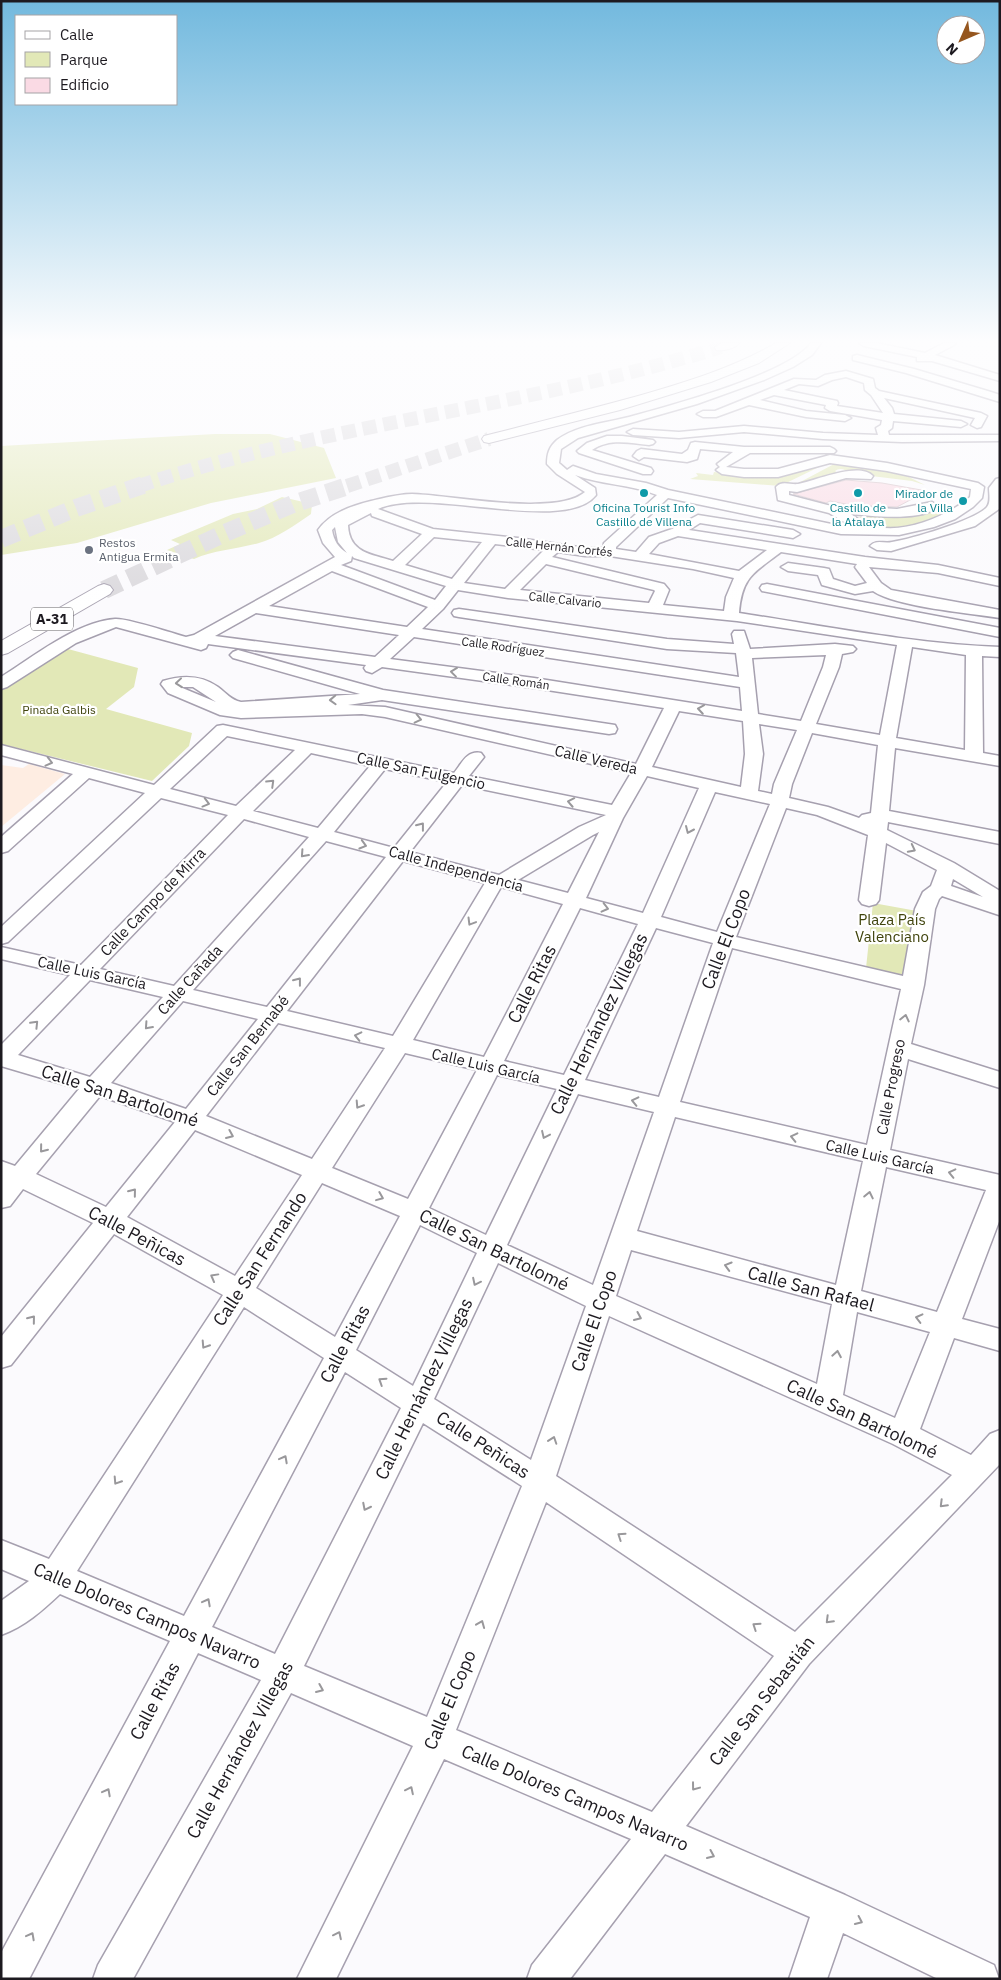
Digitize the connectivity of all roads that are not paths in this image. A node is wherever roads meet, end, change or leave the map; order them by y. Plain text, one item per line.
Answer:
1 (506, 435) edge
2 (651, 435) edge
3 (677, 435) edge
4 (738, 435) edge
5 (840, 435) edge
6 (586, 436) joint
7 (849, 436) joint
8 (999, 436) edge
9 (884, 437) joint
10 (661, 438) junction
11 (489, 440) tunnel mouth
12 (955, 441) junction
13 (985, 446) dead end
14 (740, 452) junction
15 (870, 452) dead end
16 (659, 455) junction
17 (639, 456) dead end
18 (842, 461) junction
19 (800, 467) junction
20 (898, 470) junction
21 (647, 471) junction
22 (1000, 482) edge
23 (660, 492) junction
24 (782, 492) junction
25 (770, 504) dead end
26 (932, 506) dead end
27 (379, 508) junction
28 (850, 523) junction
29 (965, 525) junction
30 (894, 531) junction
31 (677, 532) junction
32 (431, 534) junction
33 (490, 540) junction
34 (877, 546) dead end
35 (555, 547) junction
36 (779, 548) junction
37 (610, 552) junction
38 (640, 556) junction
39 (344, 557) junction
40 (543, 559) junction
41 (865, 560) junction
42 (332, 566) junction
43 (396, 566) junction
44 (788, 566) dead end
45 (742, 576) junction
46 (922, 580) dead end
47 (1000, 582) edge
48 (455, 585) junction
49 (876, 586) junction
50 (767, 588) dead end
51 (104, 590) tunnel mouth
52 (854, 590) junction
53 (508, 594) junction
54 (910, 599) junction
55 (882, 604) dead end
56 (438, 606) junction
57 (257, 609) junction
58 (654, 609) junction
59 (459, 614) dead end
60 (1000, 614) edge
61 (734, 616) junction
62 (564, 628) junction
63 (409, 633) junction
64 (1000, 633) edge
65 (193, 640) junction
66 (905, 642) junction
67 (1, 649) edge
68 (281, 649) junction
69 (835, 649) junction
70 (742, 651) junction
71 (974, 651) junction
72 (1000, 652) edge
73 (550, 654) junction
74 (264, 662) junction
75 (378, 662) junction
76 (530, 682) junction
77 (746, 683) junction
78 (1, 684) edge
79 (355, 687) junction
80 (382, 695) junction
81 (520, 701) dead end
82 (674, 705) junction
83 (370, 710) junction
84 (510, 714) junction
85 (750, 717) junction
86 (590, 726) junction
87 (806, 727) junction
88 (609, 729) dead end
89 (492, 736) junction
90 (887, 741) junction
91 (308, 747) junction
92 (1, 750) edge
93 (571, 754) junction
94 (974, 756) junction
95 (475, 757) dead end
96 (1000, 761) edge
97 (381, 763) junction
98 (641, 771) junction
99 (86, 772) junction
100 (458, 779) junction
101 (709, 786) junction
102 (159, 790) junction
103 (749, 795) junction
104 (780, 801) junction
105 (241, 812) junction
106 (617, 815) junction
107 (879, 823) junction
108 (322, 833) junction
109 (1000, 838) edge
110 (1, 847) edge
111 (399, 855) junction
112 (947, 867) junction
113 (500, 881) junction
114 (940, 889) junction
115 (1000, 899) edge
116 (574, 900) junction
117 (869, 900) dead end
118 (1000, 909) edge
119 (650, 920) junction
120 (1, 938) edge
121 (724, 940) junction
122 (1, 953) edge
123 (85, 972) junction
124 (913, 985) junction
125 (178, 992) junction
126 (271, 1016) junction
127 (398, 1046) junction
128 (898, 1048) junction
129 (1, 1058) edge
130 (491, 1065) junction
131 (1000, 1080) edge
132 (95, 1086) junction
133 (569, 1086) junction
134 (666, 1108) junction
135 (192, 1119) junction
136 (878, 1156) junction
137 (317, 1171) junction
138 (11, 1173) edge
139 (1000, 1185) edge
140 (1, 1199) edge
141 (413, 1211) junction
142 (110, 1220) junction
143 (622, 1239) junction
144 (493, 1248) junction
145 (240, 1291) junction
146 (846, 1299) junction
147 (601, 1301) junction
148 (946, 1325) junction
149 (1000, 1340) edge
150 (340, 1354) junction
151 (1, 1357) edge
152 (828, 1402) junction
153 (418, 1404) junction
154 (903, 1435) junction
155 (1000, 1442) edge
156 (975, 1472) junction
157 (539, 1481) junction
158 (1, 1554) edge
159 (54, 1578) junction
160 (1, 1620) edge
161 (190, 1634) junction
162 (797, 1652) junction
163 (283, 1674) junction
164 (435, 1739) junction
165 (660, 1833) junction
166 (832, 1908) junction
167 (8, 1979) edge
168 (112, 1979) edge
169 (316, 1979) edge
170 (546, 1979) edge
171 (808, 1979) edge
172 (980, 1979) edge

1 - 11 highway
2 - 10 street
3 - 10 street
4 - 14 street
5 - 7 street
6 - 23 street
6 - 27 street
7 - 9 street
8 - 12 street
9 - 12 street
10 - 16 street
10 - 21 street
12 - 13 street
14 - 15 street
14 - 16 street
14 - 19 street
14 - 19 street
16 - 17 street
16 - 21 street
18 - 19 street
18 - 20 street
18 - 24 street
20 - 24 street
20 - 30 street
21 - 23 street
22 - 29 street
23 - 28 street
23 - 37 street
24 - 28 street
25 - 28 street
26 - 28 street
27 - 32 street, Calle Hernán Cortés
27 - 39 street
27 - 43 street, Calle Calvario
28 - 30 street
28 - 31 street
29 - 30 street
29 - 34 street
31 - 36 street
31 - 38 street
32 - 33 street, Calle Hernán Cortés
32 - 43 street
33 - 35 street, Calle Hernán Cortés
33 - 48 street
35 - 37 street, Calle Hernán Cortés
35 - 40 street
36 - 41 street
36 - 45 street
37 - 38 street, Calle Hernán Cortés
38 - 45 street, Calle Hernán Cortés
39 - 42 street
39 - 43 street, Calle Calvario
40 - 53 street
40 - 58 street
41 - 47 street
41 - 49 street
42 - 56 street
42 - 57 street
43 - 48 street, Calle Calvario
44 - 52 street
45 - 61 street
46 - 54 street
48 - 53 street, Calle Calvario
48 - 56 street
49 - 52 street
49 - 54 street
50 - 64 street
51 - 67 highway, A-31
52 - 55 street
53 - 58 street, Calle Calvario
54 - 60 street
56 - 63 street
57 - 63 street, Calle Rodríguez
57 - 65 street
58 - 61 street, Calle Calvario
59 - 62 street
61 - 66 street, Calle Calvario
61 - 70 street
62 - 70 street
62 - 73 street
63 - 73 street, Calle Rodríguez
63 - 75 street
65 - 68 street, Calle Román
65 - 74 street
65 - 78 street
66 - 69 street
66 - 71 street, Calle Calvario
66 - 90 street
68 - 74 street
68 - 75 street, Calle Román
69 - 70 street
69 - 87 street, Calle El Copo
70 - 77 street
71 - 72 street, Calle Calvario
71 - 94 street
73 - 76 street
73 - 77 street, Calle Rodríguez
74 - 79 street
76 -> 75 street, Calle Román
75 - 79 street
76 - 82 street, Calle Román
77 - 85 street
79 - 80 street
80 - 83 street
80 -> 83 street, Calle Vereda
80 - 84 street
81 - 84 street
85 -> 82 street, Calle Román
82 - 98 street, Calle Ritas
83 -> 89 street, Calle Vereda
84 - 86 street
84 - 89 street
85 - 87 street, Calle Román
85 - 103 street
86 - 88 street
86 - 93 street
87 - 90 street, Calle Román
87 - 104 street, Calle El Copo
89 - 93 street, Calle Vereda
90 - 94 street, Calle Román
90 - 107 street
91 - 97 street, Calle San Fulgencio
91 - 102 street, Calle San Fulgencio
105 -> 91 street, Calle Campo de Mirra
92 -> 99 street, Calle Independencia
93 - 98 street, Calle Vereda
94 - 96 street, Calle Román
95 - 100 street, Calle San Bernabé
97 - 100 street, Calle San Fulgencio
97 - 108 street, Calle Cañada
98 - 101 street, Calle Vereda
98 - 106 street, Calle Ritas
99 - 102 street, Calle Independencia
99 - 110 street
106 -> 100 street, Calle San Fulgencio
111 -> 100 street, Calle San Bernabé
101 - 103 street, Calle Vereda
101 -> 119 street, Calle Hernández Villegas
102 -> 105 street, Calle Independencia
102 - 120 street
103 - 104 street, Calle Vereda
104 - 107 street, Calle Vereda
104 - 121 street, Calle El Copo
105 - 108 street, Calle Independencia
105 - 123 street, Calle Campo de Mirra
106 - 113 street, Calle San Fernando
106 - 116 street, Calle Ritas
107 - 109 street, Calle Vereda
107 -> 112 street
107 - 117 street
108 -> 111 street, Calle Independencia
108 -> 125 street, Calle Cañada
111 - 113 street, Calle Independencia
126 -> 111 street, Calle San Bernabé
112 - 114 street, Calle Progreso
112 - 115 street
113 - 116 street, Calle Independencia
113 -> 127 street, Calle San Fernando
114 - 118 street
114 - 124 street, Calle Progreso
116 -> 119 street, Calle Independencia
116 - 130 street, Calle Ritas
119 - 121 street, Calle Independencia
119 - 133 street, Calle Hernández Villegas
121 - 124 street, Calle Independencia
121 - 134 street, Calle El Copo
122 - 123 street, Calle Luis García
123 - 125 street, Calle Luis García
129 -> 123 street, Calle Campo de Mirra
128 -> 124 street, Calle Progreso
125 - 126 street, Calle Luis García
125 -> 132 street, Calle Cañada
127 -> 126 street, Calle Luis García
126 - 135 street, Calle San Bernabé
127 - 130 street, Calle Luis García
127 -> 137 street, Calle San Fernando
128 - 131 street
128 - 136 street, Calle Progreso
129 - 132 street, Calle San Bartolomé
130 - 133 street, Calle Luis García
130 - 141 street, Calle Ritas
132 - 135 street, Calle San Bartolomé
132 -> 138 street, Calle Cañada
134 -> 133 street, Calle Luis García
133 -> 144 street, Calle Hernández Villegas
136 -> 134 street, Calle Luis García
134 - 143 street, Calle El Copo
135 -> 137 street, Calle San Bartolomé
142 -> 135 street, Calle San Bernabé
139 -> 136 street, Calle Luis García
146 -> 136 street, Calle Progreso
137 -> 141 street, Calle San Bartolomé
137 - 145 street, Calle San Fernando
138 - 140 street, Calle Cañada
138 - 142 street, Calle Peñicas
139 - 148 street
141 - 144 street, Calle San Bartolomé
141 - 150 street, Calle Ritas
145 -> 142 street, Calle Peñicas
151 -> 142 street, Calle San Bernabé
146 -> 143 street, Calle San Rafael
143 - 147 street, Calle El Copo
144 - 147 street, Calle San Bartolomé
144 -> 153 street, Calle Hernández Villegas
145 - 150 street, Calle Peñicas
145 -> 159 street, Calle San Fernando
148 -> 146 street, Calle San Rafael
152 -> 146 street, Calle Progreso
147 -> 152 street, Calle San Bartolomé
157 -> 147 street, Calle El Copo
148 - 149 street, Calle San Rafael
148 - 154 street
153 -> 150 street, Calle Peñicas
161 -> 150 street, Calle Ritas
152 - 154 street, Calle San Bartolomé
153 - 157 street, Calle Peñicas
153 -> 163 street, Calle Hernández Villegas
154 - 156 street, Calle San Bartolomé
155 - 156 street, Calle San Sebastián
156 -> 162 street, Calle San Sebastián
162 -> 157 street, Calle Peñicas
164 -> 157 street, Calle El Copo
158 - 159 street, Calle Dolores Campos Navarro
159 - 160 street, Calle San Fernando
159 - 161 street, Calle Dolores Campos Navarro
161 - 163 street, Calle Dolores Campos Navarro
167 -> 161 street, Calle Ritas
162 -> 165 street, Calle San Sebastián
163 -> 164 street, Calle Dolores Campos Navarro
163 - 168 street, Calle Hernández Villegas
164 - 165 street, Calle Dolores Campos Navarro
169 -> 164 street, Calle El Copo
165 -> 166 street, Calle Dolores Campos Navarro
165 - 170 street, Calle San Sebastián
166 - 171 street
166 -> 172 street, Calle Dolores Campos Navarro

